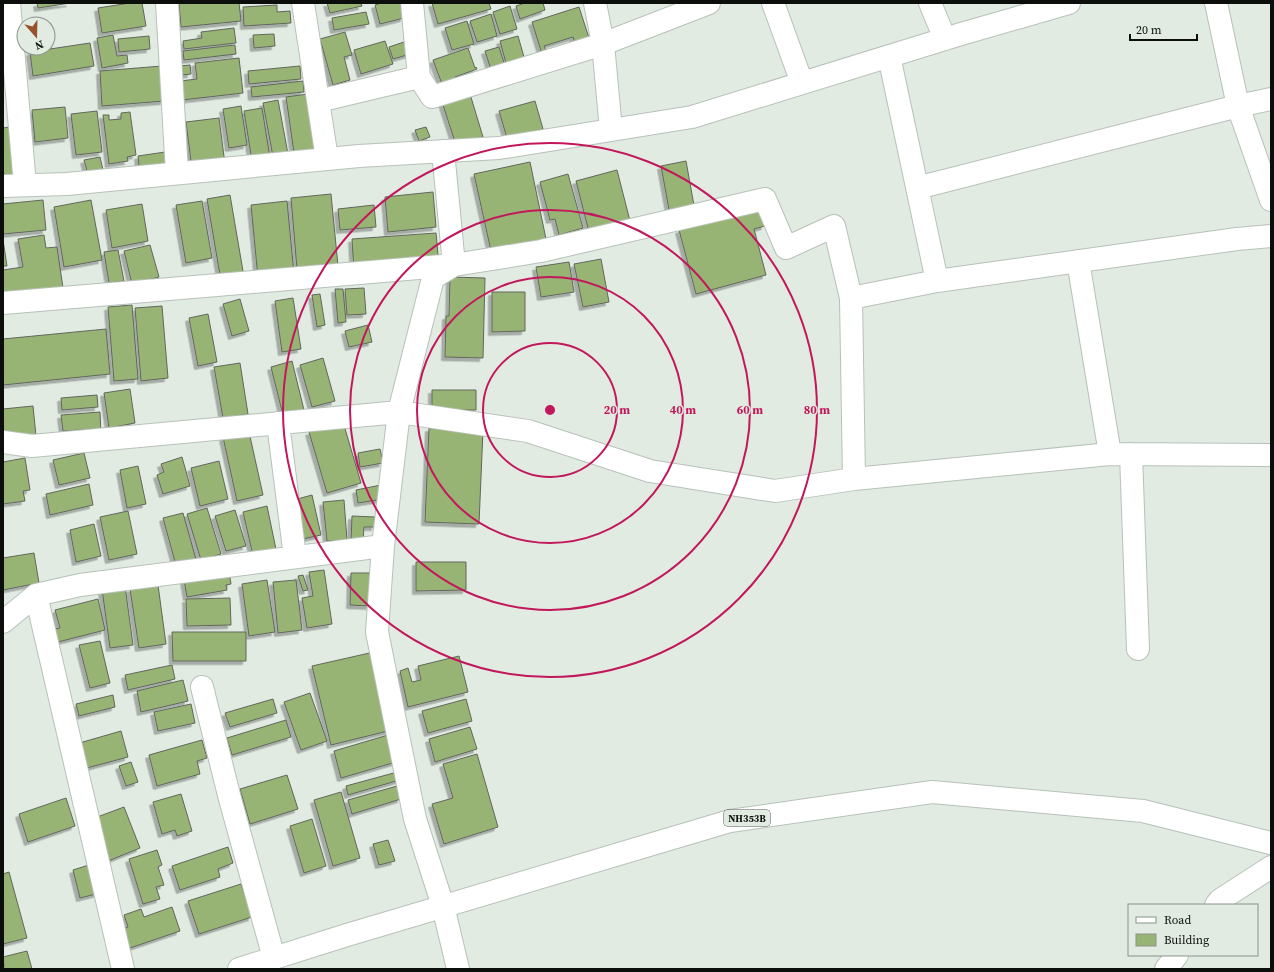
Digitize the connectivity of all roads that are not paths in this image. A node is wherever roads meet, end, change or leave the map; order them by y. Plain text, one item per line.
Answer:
1 (9, 3) edge
2 (167, 3) edge
3 (303, 3) edge
4 (412, 3) edge
5 (595, 3) edge
6 (709, 3) edge
7 (773, 3) edge
8 (930, 3) edge
9 (1069, 3) edge
10 (1216, 3) edge
11 (945, 39) junction
12 (603, 44) junction
13 (889, 56) junction
14 (419, 77) junction
15 (802, 83) junction
16 (1271, 99) edge
17 (318, 101) junction
18 (1238, 106) junction
19 (611, 130) junction
20 (443, 151) junction
21 (327, 159) junction
22 (178, 173) junction
23 (25, 185) junction
24 (3, 186) edge
25 (918, 188) junction
26 (1271, 200) edge
27 (1271, 236) edge
28 (1078, 261) junction
29 (454, 266) junction
30 (937, 281) junction
31 (851, 298) junction
32 (3, 303) edge
33 (399, 412) junction
34 (278, 423) junction
35 (3, 442) edge
36 (1120, 454) junction
37 (1271, 455) edge
38 (854, 479) junction
39 (383, 546) junction
40 (295, 557) junction
41 (36, 595) junction
42 (3, 622) edge
43 (1138, 649) dead end
44 (202, 687) dead end
45 (1271, 843) edge
46 (1271, 867) edge
47 (1217, 904) edge
48 (444, 906) junction
49 (1176, 956) edge
50 (274, 958) junction
51 (123, 969) edge
52 (239, 969) edge
53 (458, 969) edge
54 (1166, 969) edge

1 - 23 main road
2 - 22 main road
3 - 17 main road
4 - 14 main road
5 - 12 main road
6 - 12 main road
7 - 15 main road
8 - 11 main road
9 - 11 main road
10 - 18 main road
11 - 13 main road
12 - 14 main road
12 - 19 main road
13 - 15 main road
13 - 25 main road
14 - 17 main road
15 - 19 main road
16 - 18 main road
17 - 21 main road
18 - 25 main road
18 - 26 main road
19 - 20 main road
20 - 21 main road
20 - 29 main road
21 - 22 main road
22 - 23 main road
23 - 24 main road
25 - 30 main road
27 - 28 main road
28 - 30 main road
28 - 36 main road
29 - 31 main road
29 - 32 main road
29 - 33 main road
30 - 31 main road
31 - 38 main road
33 - 34 main road
33 - 38 main road
33 - 39 main road
34 - 35 main road
34 - 40 main road
36 - 37 main road
36 - 38 main road
36 - 43 main road
39 - 40 main road
39 - 48 main road
40 - 41 main road
41 - 42 main road
41 - 51 main road
44 - 50 main road
45 - 48 main road, NH353B
46 - 47 main road
48 - 50 main road, NH353B
48 - 53 main road
49 - 54 main road
50 - 52 main road, NH353B

